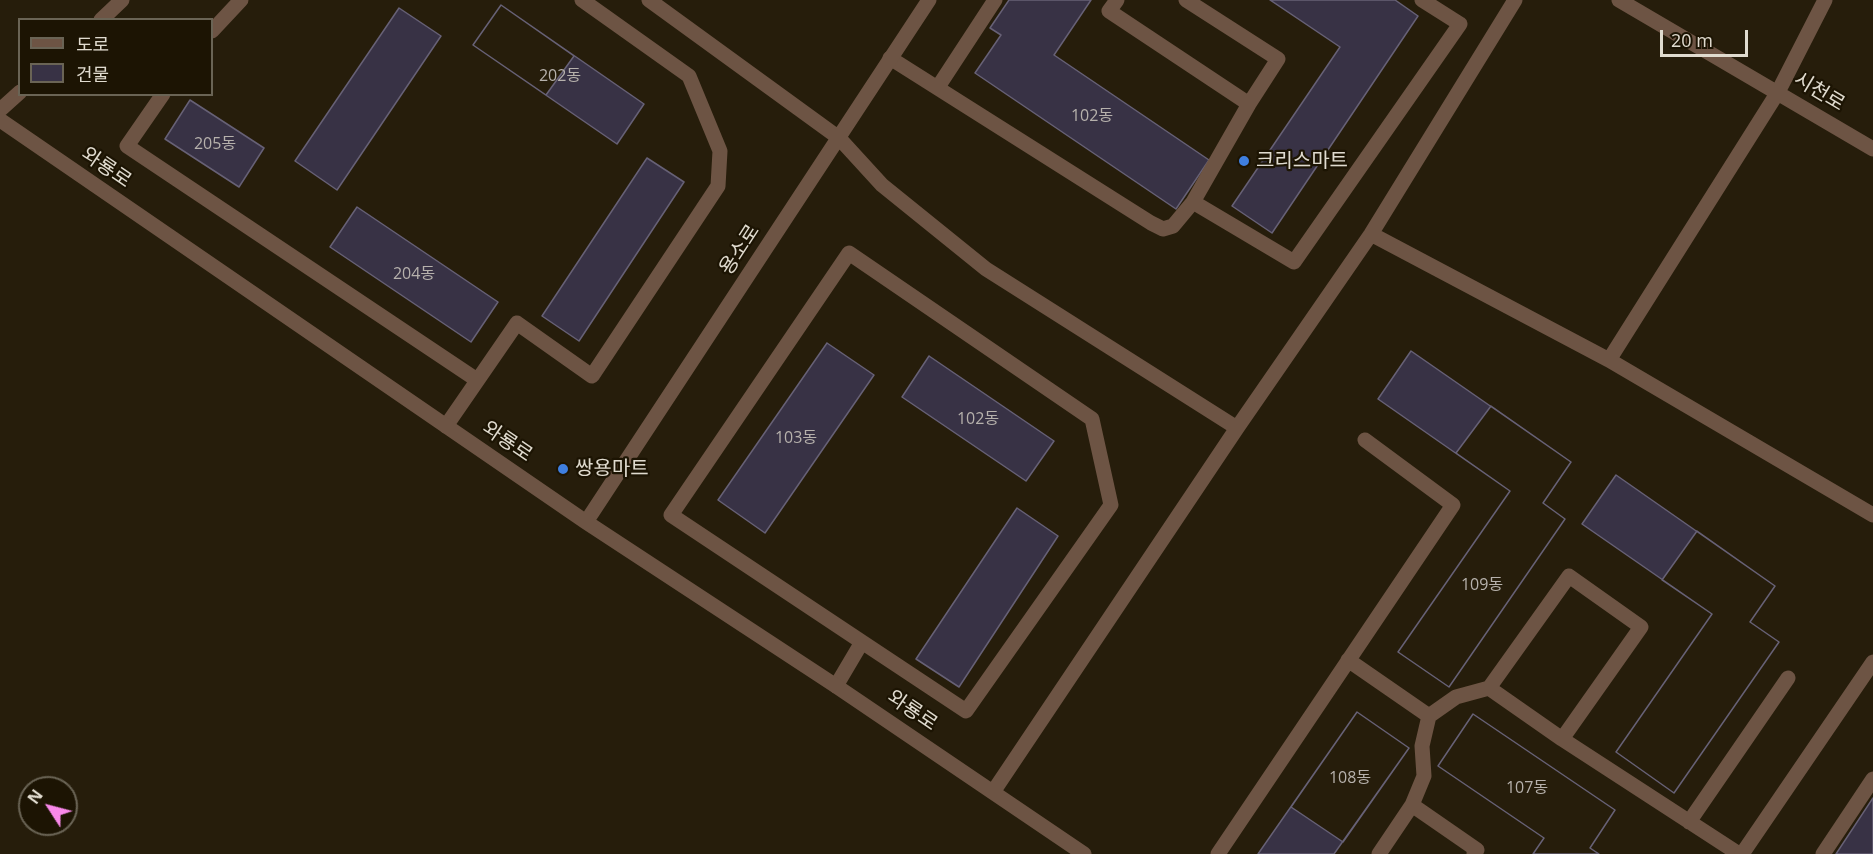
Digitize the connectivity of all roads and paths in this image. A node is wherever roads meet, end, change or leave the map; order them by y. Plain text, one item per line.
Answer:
1 (122, 0) edge
2 (241, 0) edge
3 (582, 0) edge
4 (649, 0) edge
5 (929, 0) edge
6 (994, 0) edge
7 (1117, 0) edge
8 (1186, 0) edge
9 (1422, 0) edge
10 (1515, 0) edge
11 (1619, 0) edge
12 (1825, 0) edge
13 (103, 18) edge
14 (213, 30) edge
15 (890, 58) junction
16 (938, 87) junction
17 (1778, 92) junction
18 (18, 94) edge
19 (162, 96) edge
20 (1249, 104) junction
21 (0, 110) edge
22 (0, 120) edge
23 (839, 138) junction
24 (1873, 149) edge
25 (1193, 202) junction
26 (1371, 234) junction
27 (1609, 360) junction
28 (477, 380) junction
29 (446, 426) junction
30 (1237, 428) junction
31 (1365, 440) dead end
32 (1873, 515) edge
33 (586, 522) junction
34 (862, 642) junction
35 (1348, 660) junction
36 (1873, 662) edge
37 (1788, 678) dead end
38 (836, 686) junction
39 (1489, 688) junction
40 (1429, 716) junction
41 (1562, 739) junction
42 (1873, 779) edge
43 (993, 792) junction
44 (1412, 805) junction
45 (1689, 822) junction
46 (1084, 854) edge
47 (1218, 854) edge
48 (1379, 854) edge
49 (1474, 854) edge
50 (1741, 854) edge
51 (1823, 854) edge

1 - 13 street
2 - 14 street
3 - 28 street
4 - 23 street
5 - 15 street, 용소로
6 - 16 street
7 - 20 street
8 - 20 street
9 - 25 street
10 - 26 street
11 - 17 street, 시천로
12 - 17 street
15 - 16 street
15 - 23 street, 용소로
16 - 25 street
17 - 24 street, 시천로
17 - 27 street
18 - 21 street
19 - 28 street
20 - 25 street
22 - 29 street, 와룡로
23 - 30 street
23 - 33 street, 용소로
26 - 27 street
26 - 30 street
27 - 32 street
28 - 29 street
29 - 33 street, 와룡로
30 - 43 street
31 - 35 street
33 - 38 street, 와룡로
34 - 34 street
34 - 38 street
35 - 40 street
35 - 47 street
36 - 50 street
37 - 45 street
38 - 43 street, 와룡로
39 - 40 street
39 - 41 street
39 - 41 street
40 - 44 street
41 - 45 street
42 - 51 street
43 - 46 street, 와룡로
44 - 48 street
44 - 49 street
45 - 50 street

